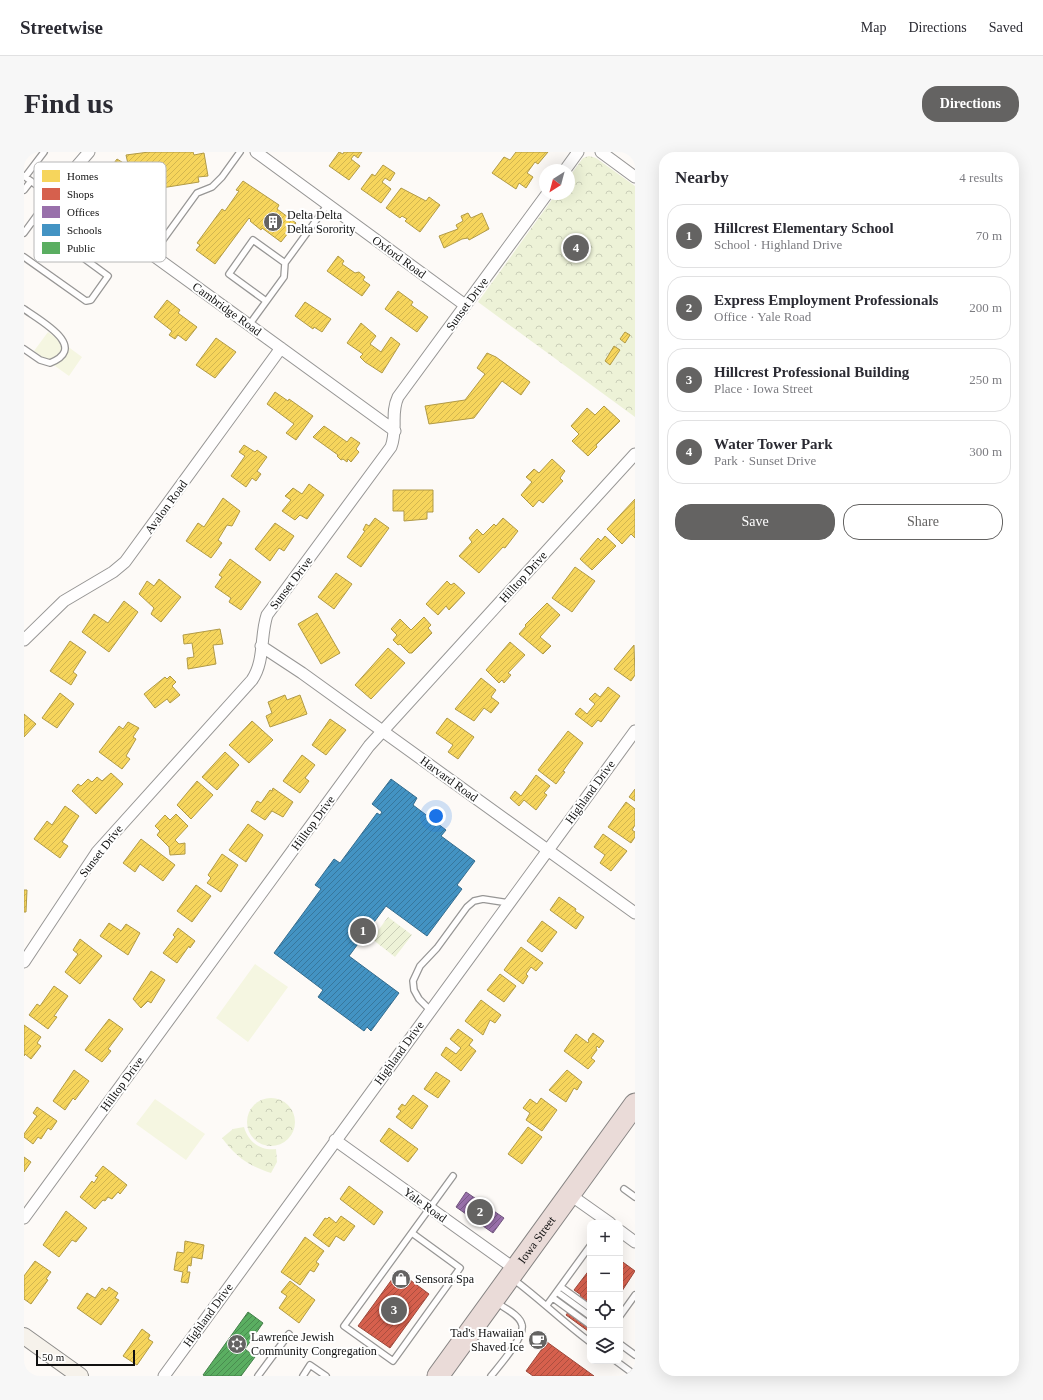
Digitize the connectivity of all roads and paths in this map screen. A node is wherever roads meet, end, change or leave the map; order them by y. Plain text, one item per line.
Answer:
1 (44, 152) edge
2 (89, 152) edge
3 (240, 152) edge
4 (256, 152) edge
5 (578, 152) edge
6 (601, 152) edge
7 (36, 162) edge
8 (80, 162) edge
9 (569, 164) edge
10 (34, 165) edge
11 (25, 176) edge
12 (635, 177) edge
13 (31, 181) junction
14 (34, 183) edge
15 (24, 190) edge
16 (543, 200) edge
17 (328, 204) junction
18 (33, 221) edge
19 (24, 233) edge
20 (166, 236) edge
21 (24, 257) edge
22 (89, 262) edge
23 (162, 262) edge
24 (285, 263) junction
25 (266, 301) junction
26 (465, 305) junction
27 (24, 309) edge
28 (249, 325) junction
29 (281, 348) junction
30 (24, 349) edge
31 (395, 431) junction
32 (635, 454) edge
33 (24, 640) edge
34 (261, 646) junction
35 (382, 731) junction
36 (635, 732) edge
37 (548, 850) junction
38 (509, 903) junction
39 (635, 913) edge
40 (24, 962) edge
41 (430, 1010) junction
42 (635, 1104) edge
43 (335, 1140) junction
44 (453, 1176) dead end
45 (624, 1189) dead end
46 (570, 1194) junction
47 (635, 1197) edge
48 (430, 1208) junction
49 (24, 1218) edge
50 (604, 1220) edge
51 (412, 1233) junction
52 (623, 1233) edge
53 (635, 1242) edge
54 (587, 1250) edge
55 (512, 1273) junction
56 (561, 1287) junction
57 (557, 1292) junction
58 (635, 1296) edge
59 (553, 1298) junction
60 (493, 1300) junction
61 (547, 1306) junction
62 (587, 1306) edge
63 (623, 1312) edge
64 (587, 1314) edge
65 (587, 1323) edge
66 (289, 1334) dead end
67 (24, 1336) edge
68 (587, 1340) edge
69 (623, 1346) edge
70 (635, 1355) edge
71 (620, 1364) edge
72 (166, 1375) edge
73 (635, 1375) edge
74 (80, 1376) edge
75 (258, 1376) edge
76 (302, 1376) edge
77 (326, 1376) edge
78 (438, 1376) edge
79 (491, 1376) edge

1 - 7 lane
2 - 8 street
3 - 20 lane
4 - 17 street, Oxford Road
5 - 9 street
6 - 12 street
10 - 11 lane
11 - 13 lane
13 - 14 lane
13 - 15 lane
16 - 26 street, Sunset Drive
17 - 24 lane
17 - 26 street, Oxford Road
18 - 19 lane
21 - 22 lane
23 - 28 street, Cambridge Road
24 - 25 lane
24 - 25 lane
25 - 28 lane
26 - 31 street, Sunset Drive
27 - 30 lane
28 - 29 street, Cambridge Road
29 - 31 street, Cambridge Road
29 - 33 street, Avalon Road
31 - 34 street, Sunset Drive
32 - 35 street, Hilltop Drive
34 - 35 street, Harvard Road
34 - 40 street, Sunset Drive
35 - 37 street, Harvard Road
35 - 49 street, Hilltop Drive
36 - 37 street, Highland Drive
37 - 38 street, Highland Drive
37 - 39 street, Harvard Road
38 - 41 street, Highland Drive
38 - 41 lane
41 - 43 street, Highland Drive
42 - 46 highway, Iowa Street
43 - 48 street, Yale Road
43 - 72 street, Highland Drive
44 - 48 lane
45 - 47 lane
46 - 50 street
46 - 55 highway, Iowa Street
48 - 51 lane
48 - 55 street, Yale Road
51 - 51 lane
52 - 53 street
54 - 56 lane
55 - 60 highway, Iowa Street
55 - 61 lane
56 - 57 lane
56 - 62 lane
57 - 59 lane
57 - 64 lane
58 - 63 lane
59 - 61 lane
59 - 65 lane
60 - 78 highway, Iowa Street
60 - 79 lane
61 - 68 lane
66 - 75 lane
67 - 74 main road
69 - 70 lane
71 - 73 lane
76 - 77 lane

